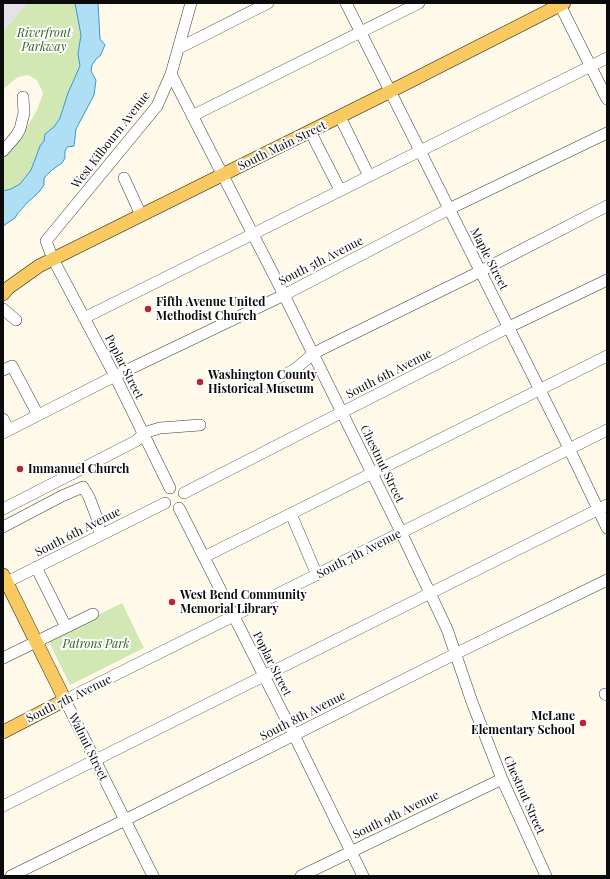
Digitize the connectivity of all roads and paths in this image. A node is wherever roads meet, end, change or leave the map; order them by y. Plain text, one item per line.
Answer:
1 (190, 3) edge
2 (268, 3) edge
3 (346, 3) edge
4 (419, 3) edge
5 (561, 4) edge
6 (360, 32) junction
7 (179, 48) junction
8 (607, 58) edge
9 (591, 66) junction
10 (171, 74) junction
11 (391, 91) junction
12 (23, 97) dead end
13 (607, 100) edge
14 (192, 116) junction
15 (340, 117) junction
16 (310, 131) junction
17 (607, 133) edge
18 (3, 151) edge
19 (420, 151) junction
20 (222, 175) junction
21 (369, 176) junction
22 (124, 178) dead end
23 (338, 186) dead end
24 (607, 206) edge
25 (450, 209) junction
26 (141, 216) junction
27 (252, 234) junction
28 (53, 259) junction
29 (480, 271) junction
30 (607, 280) edge
31 (3, 294) edge
32 (284, 295) junction
33 (3, 309) edge
34 (84, 318) junction
35 (16, 320) dead end
36 (509, 327) junction
37 (313, 354) junction
38 (607, 356) edge
39 (8, 368) edge
40 (115, 376) junction
41 (266, 384) dead end
42 (539, 389) junction
43 (342, 413) junction
44 (38, 416) junction
45 (3, 419) edge
46 (200, 425) dead end
47 (607, 430) edge
48 (6, 432) edge
49 (143, 434) junction
50 (569, 449) junction
51 (372, 474) junction
52 (170, 488) junction
53 (184, 493) junction
54 (165, 503) junction
55 (602, 507) edge
56 (179, 508) junction
57 (3, 509) edge
58 (291, 514) junction
59 (3, 527) edge
60 (607, 528) edge
61 (401, 532) junction
62 (100, 535) junction
63 (204, 557) junction
64 (36, 567) junction
65 (317, 575) junction
66 (4, 580) edge
67 (607, 580) edge
68 (430, 593) junction
69 (94, 614) dead end
70 (234, 617) junction
71 (66, 627) junction
72 (36, 642) junction
73 (455, 654) junction
74 (3, 658) edge
75 (263, 676) junction
76 (65, 700) junction
77 (3, 732) edge
78 (294, 735) junction
79 (95, 760) junction
80 (502, 779) junction
81 (3, 806) edge
82 (125, 820) junction
83 (351, 851) junction
84 (27, 872) edge
85 (11, 876) edge
86 (153, 876) edge
87 (301, 876) edge
88 (364, 876) edge
89 (546, 876) edge

1 - 7 street, West Kilbourn Avenue
2 - 7 street
3 - 6 street, Maple Street
4 - 6 street
5 - 9 street
5 - 11 main road, South Main Street
6 - 11 street, Maple Street
6 - 14 street
7 - 10 street, West Kilbourn Avenue
8 - 9 street
9 - 13 street
9 - 19 street
10 - 14 street, Chestnut Street
10 - 28 street, West Kilbourn Avenue
11 - 15 main road, South Main Street
11 - 19 street, Maple Street
12 - 18 street
14 - 20 street, Chestnut Street
15 - 16 main road, South Main Street
15 - 21 street
16 - 20 main road, South Main Street
16 - 23 street
17 - 25 street, South 5th Avenue
19 - 21 street
19 - 25 street, Maple Street
20 - 26 main road, South Main Street
20 - 27 street, Chestnut Street
21 - 27 street
22 - 26 street
24 - 29 street
25 - 29 street, Maple Street
25 - 32 street, South 5th Avenue
26 - 28 main road, South Main Street
27 - 32 street, Chestnut Street
27 - 34 street
28 - 31 main road, South Main Street
28 - 34 street, Poplar Street
29 - 36 street, Maple Street
29 - 37 street
30 - 36 street, South 6th Avenue
32 - 37 street, Chestnut Street
32 - 40 street, South 5th Avenue
33 - 35 street
34 - 40 street, Poplar Street
36 - 42 street, Maple Street
36 - 43 street, South 6th Avenue
37 - 41 street
37 - 43 street, Chestnut Street
38 - 42 street
39 - 44 street
40 - 44 street, South 5th Avenue
40 - 49 street, Poplar Street
42 - 50 street, Maple Street
42 - 51 street
43 - 51 street, Chestnut Street
43 - 53 street, South 6th Avenue
44 - 48 street, South 5th Avenue
45 - 48 street
46 - 49 street
47 - 50 street, South 7th Avenue
49 - 52 street, Poplar Street
49 - 57 street
50 - 55 street, Maple Street
50 - 61 street, South 7th Avenue
51 - 58 street
51 - 61 street, Chestnut Street
52 - 53 street
52 - 54 street
53 - 56 street
54 - 56 street
54 - 62 street, South 6th Avenue
55 - 60 street, Maple Street
55 - 68 street
56 - 63 street, Poplar Street
58 - 63 street
58 - 65 street
59 - 62 street
61 - 65 street, South 7th Avenue
61 - 68 street, Chestnut Street
62 - 64 street, South 6th Avenue
63 - 70 street, Poplar Street
64 - 66 street, South 6th Avenue
64 - 71 street
65 - 70 street, South 7th Avenue
66 - 72 main road, Walnut Street
67 - 73 street, South 8th Avenue
68 - 73 street, Chestnut Street
68 - 75 street
69 - 71 street
70 - 75 street, Poplar Street
70 - 76 street, South 7th Avenue
71 - 72 street
72 - 74 street
72 - 76 main road, Walnut Street
73 - 78 street, South 8th Avenue
73 - 80 street, Chestnut Street
75 - 78 street, Poplar Street
75 - 79 street
76 - 77 main road, South 7th Avenue
76 - 79 street, Walnut Street
78 - 82 street, South 8th Avenue
78 - 83 street, Poplar Street
79 - 81 street
79 - 82 street, Walnut Street
80 - 83 street, South 9th Avenue
80 - 89 street, Chestnut Street
82 - 84 street, South 8th Avenue
82 - 86 street, Walnut Street
83 - 87 street, South 9th Avenue
83 - 88 street, Poplar Street
84 - 85 street, South 8th Avenue

